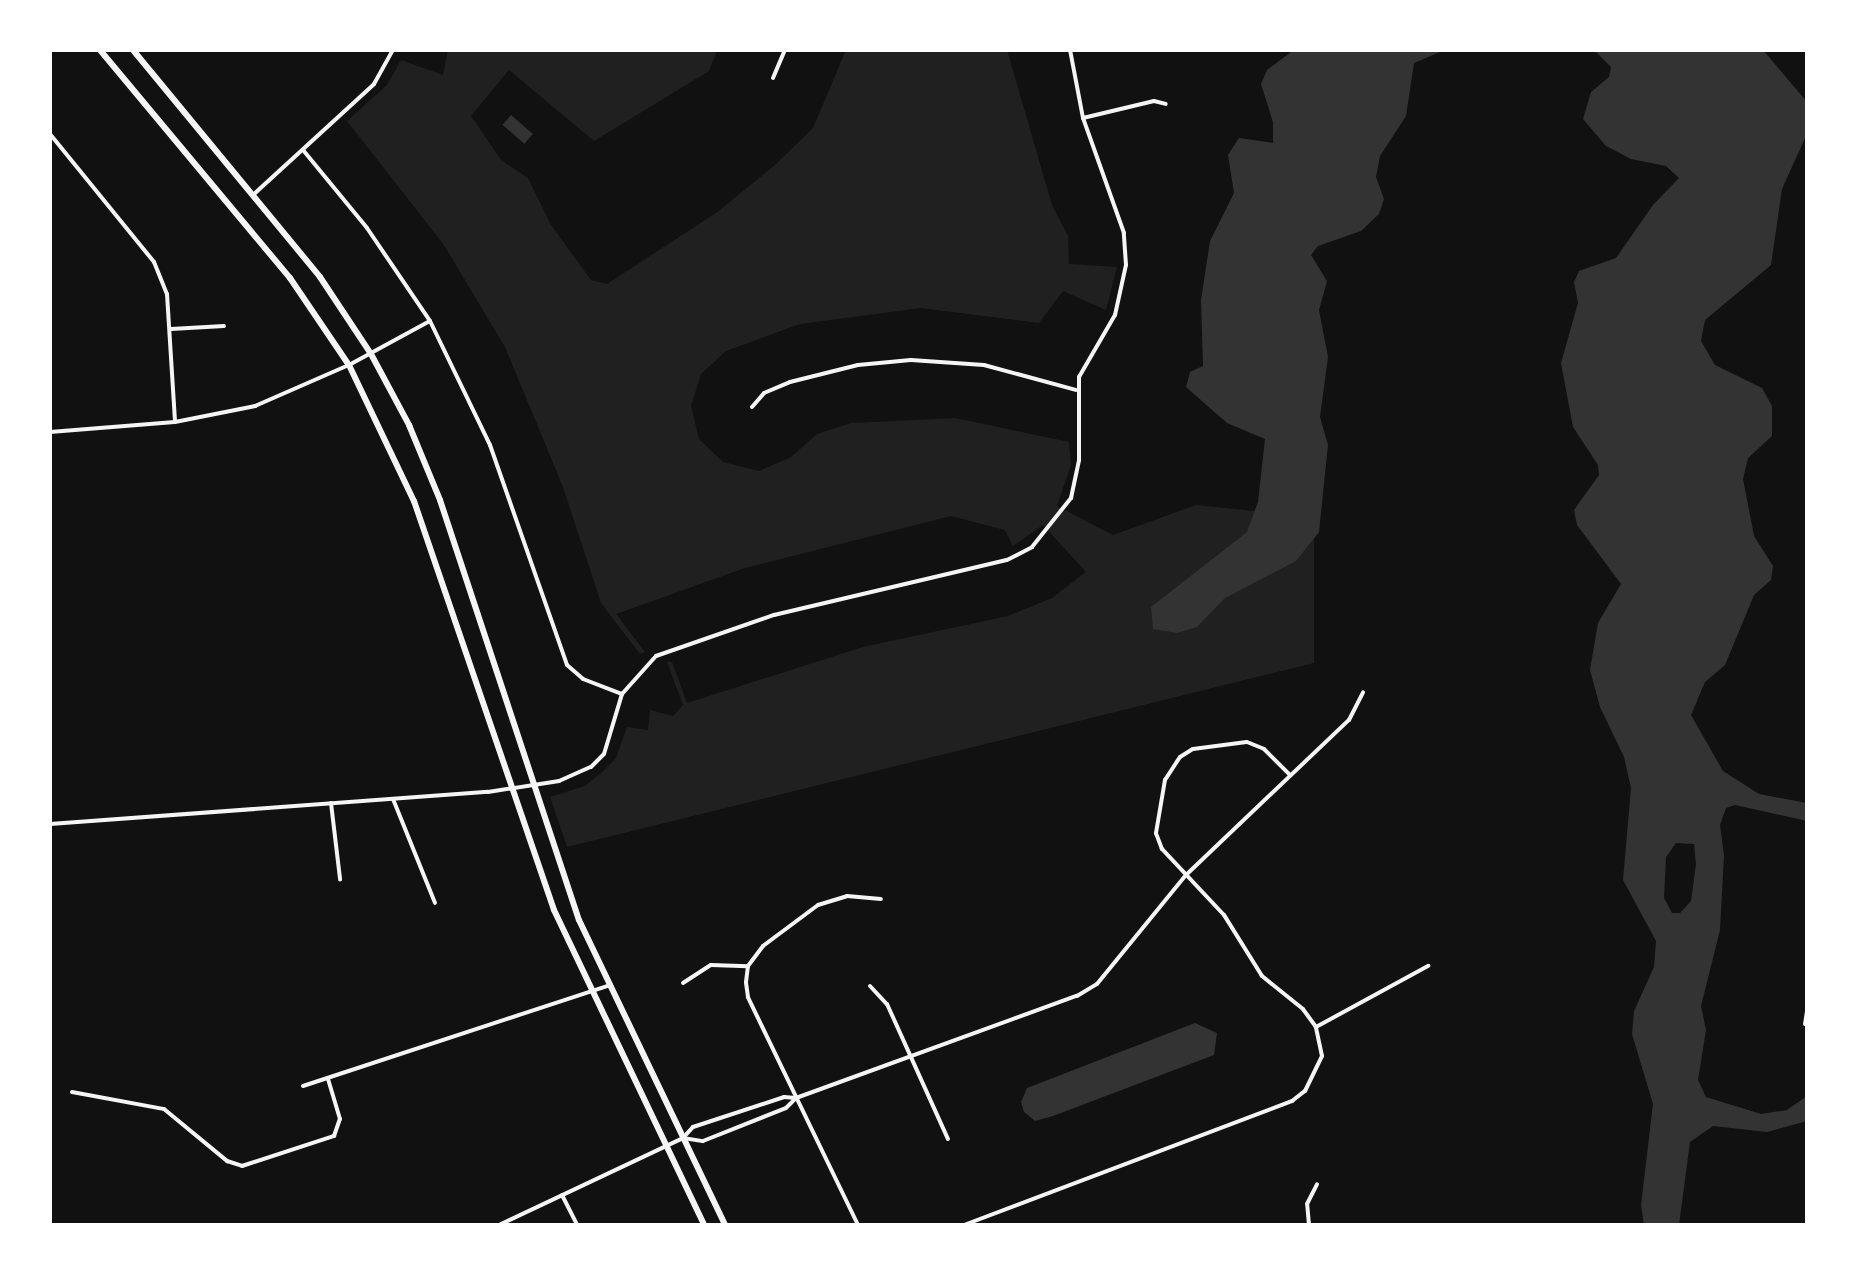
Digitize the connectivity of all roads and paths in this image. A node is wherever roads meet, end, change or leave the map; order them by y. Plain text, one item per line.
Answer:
1 (100, 50) edge
2 (133, 50) edge
3 (393, 50) edge
4 (785, 50) edge
5 (1070, 50) edge
6 (773, 78) dead end
7 (1166, 104) dead end
8 (1083, 118) junction
9 (50, 134) edge
10 (303, 150) junction
11 (253, 195) junction
12 (430, 321) junction
13 (224, 326) dead end
14 (171, 329) junction
15 (371, 354) junction
16 (349, 365) junction
17 (1076, 390) junction
18 (752, 407) dead end
19 (175, 422) junction
20 (50, 432) edge
21 (1363, 692) dead end
22 (622, 694) junction
23 (1290, 775) junction
24 (534, 787) junction
25 (514, 789) junction
26 (393, 799) junction
27 (331, 803) junction
28 (50, 824) edge
29 (1186, 875) junction
30 (340, 879) dead end
31 (881, 899) dead end
32 (435, 903) dead end
33 (748, 966) junction
34 (1428, 966) dead end
35 (683, 983) dead end
36 (611, 985) junction
37 (870, 986) dead end
38 (591, 992) junction
39 (1807, 1011) edge
40 (1805, 1024) edge
41 (1316, 1027) junction
42 (912, 1058) junction
43 (328, 1079) junction
44 (303, 1086) dead end
45 (72, 1092) dead end
46 (796, 1098) junction
47 (683, 1138) junction
48 (948, 1139) dead end
49 (666, 1146) junction
50 (1317, 1184) dead end
51 (562, 1195) junction
52 (499, 1225) edge
53 (577, 1225) edge
54 (704, 1225) edge
55 (725, 1225) edge
56 (858, 1225) edge
57 (964, 1225) edge
58 (1309, 1225) edge

1 - 16 main road
2 - 11 main road
3 - 10 street
4 - 6 street
5 - 8 street
7 - 8 street
8 - 17 street
9 - 14 street
10 - 11 street
10 - 12 street
11 - 15 main road
12 - 15 street
12 - 22 street
13 - 14 street
14 - 19 street
15 - 16 street
15 - 24 main road
16 - 19 street
16 - 25 main road
17 - 18 street
17 - 22 street
19 - 20 street
21 - 23 street
22 - 24 street
23 - 29 street
23 - 29 street
24 - 25 street
24 - 36 main road
25 - 26 street
25 - 38 main road
26 - 27 street
26 - 32 street
27 - 28 street
27 - 30 street
29 - 41 street
29 - 42 street
31 - 33 street
33 - 35 street
33 - 46 street
34 - 41 street
36 - 38 street
36 - 47 main road
37 - 42 street
38 - 43 street
38 - 49 main road
39 - 40 street
41 - 57 street
42 - 46 street
42 - 48 street
43 - 44 street
43 - 45 street
46 - 47 street
46 - 47 street
46 - 56 street
47 - 49 street
47 - 55 main road
49 - 51 street
49 - 54 main road
50 - 58 street
51 - 52 street
51 - 53 street

